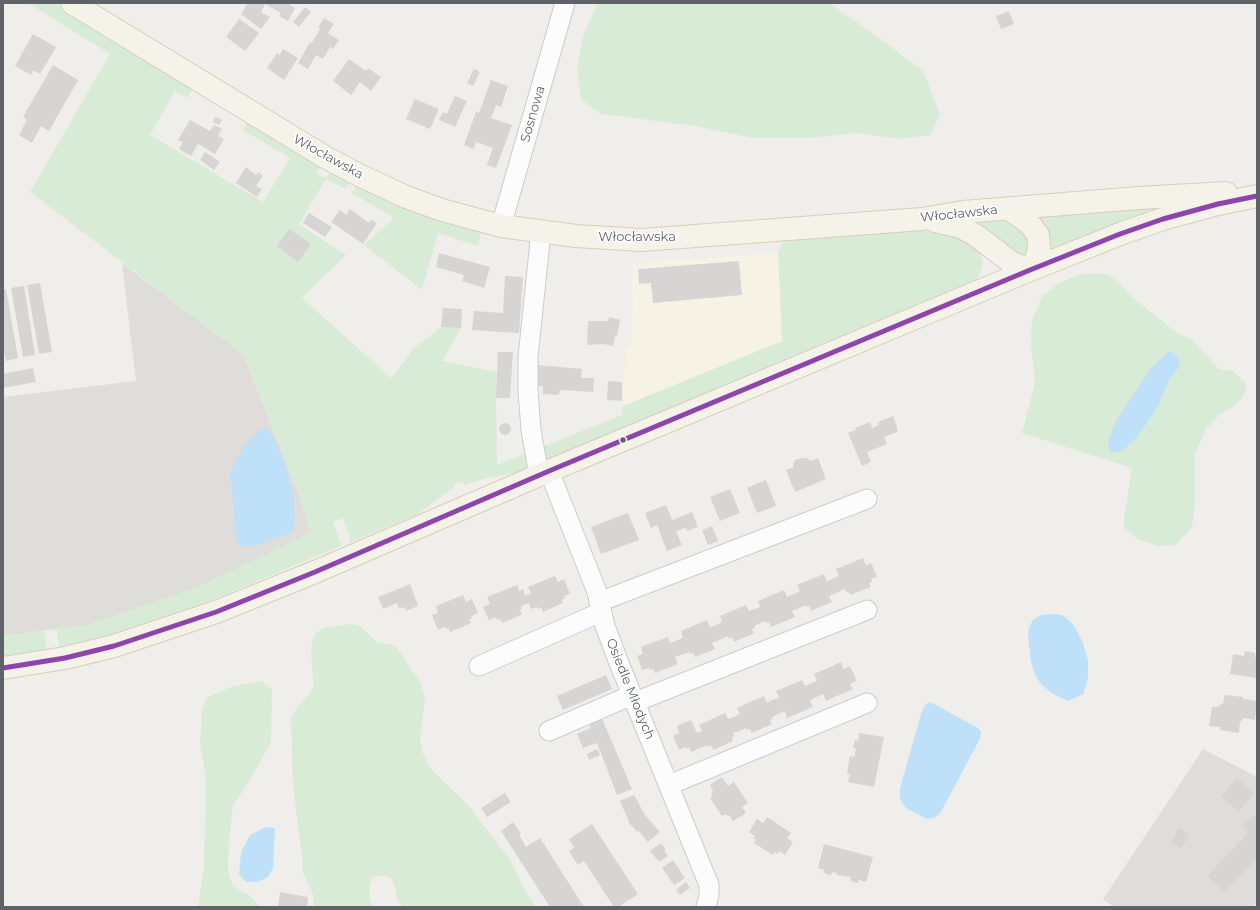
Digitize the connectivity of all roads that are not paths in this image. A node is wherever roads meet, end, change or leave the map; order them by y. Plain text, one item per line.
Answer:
1 (72, 3) edge
2 (565, 3) edge
3 (1257, 195) edge
4 (1009, 209) junction
5 (922, 219) junction
6 (501, 226) junction
7 (542, 232) junction
8 (990, 247) junction
9 (1030, 270) junction
10 (988, 286) junction
11 (544, 473) junction
12 (867, 499) dead end
13 (600, 607) junction
14 (867, 610) dead end
15 (479, 666) dead end
16 (3, 668) edge
17 (634, 699) junction
18 (867, 703) dead end
19 (549, 731) dead end
20 (669, 785) junction
21 (706, 907) edge

1 - 6 main road, Włocławska
2 - 6 street, Sosnowa
3 - 4 main road, Włocławska
3 - 9 main road
4 - 5 main road, Włocławska
4 - 9 main road
5 - 7 main road, Włocławska
5 - 8 main road
6 - 7 main road, Włocławska
7 - 11 street, Osiedle Młodych
8 - 9 main road
8 - 10 main road
9 - 10 main road
10 - 11 main road
11 - 13 street, Osiedle Młodych
11 - 16 main road
12 - 13 street
13 - 15 street
13 - 17 street, Osiedle Młodych
14 - 17 street
17 - 19 street
17 - 20 street, Osiedle Młodych
18 - 20 street
20 - 21 street, Osiedle Młodych

